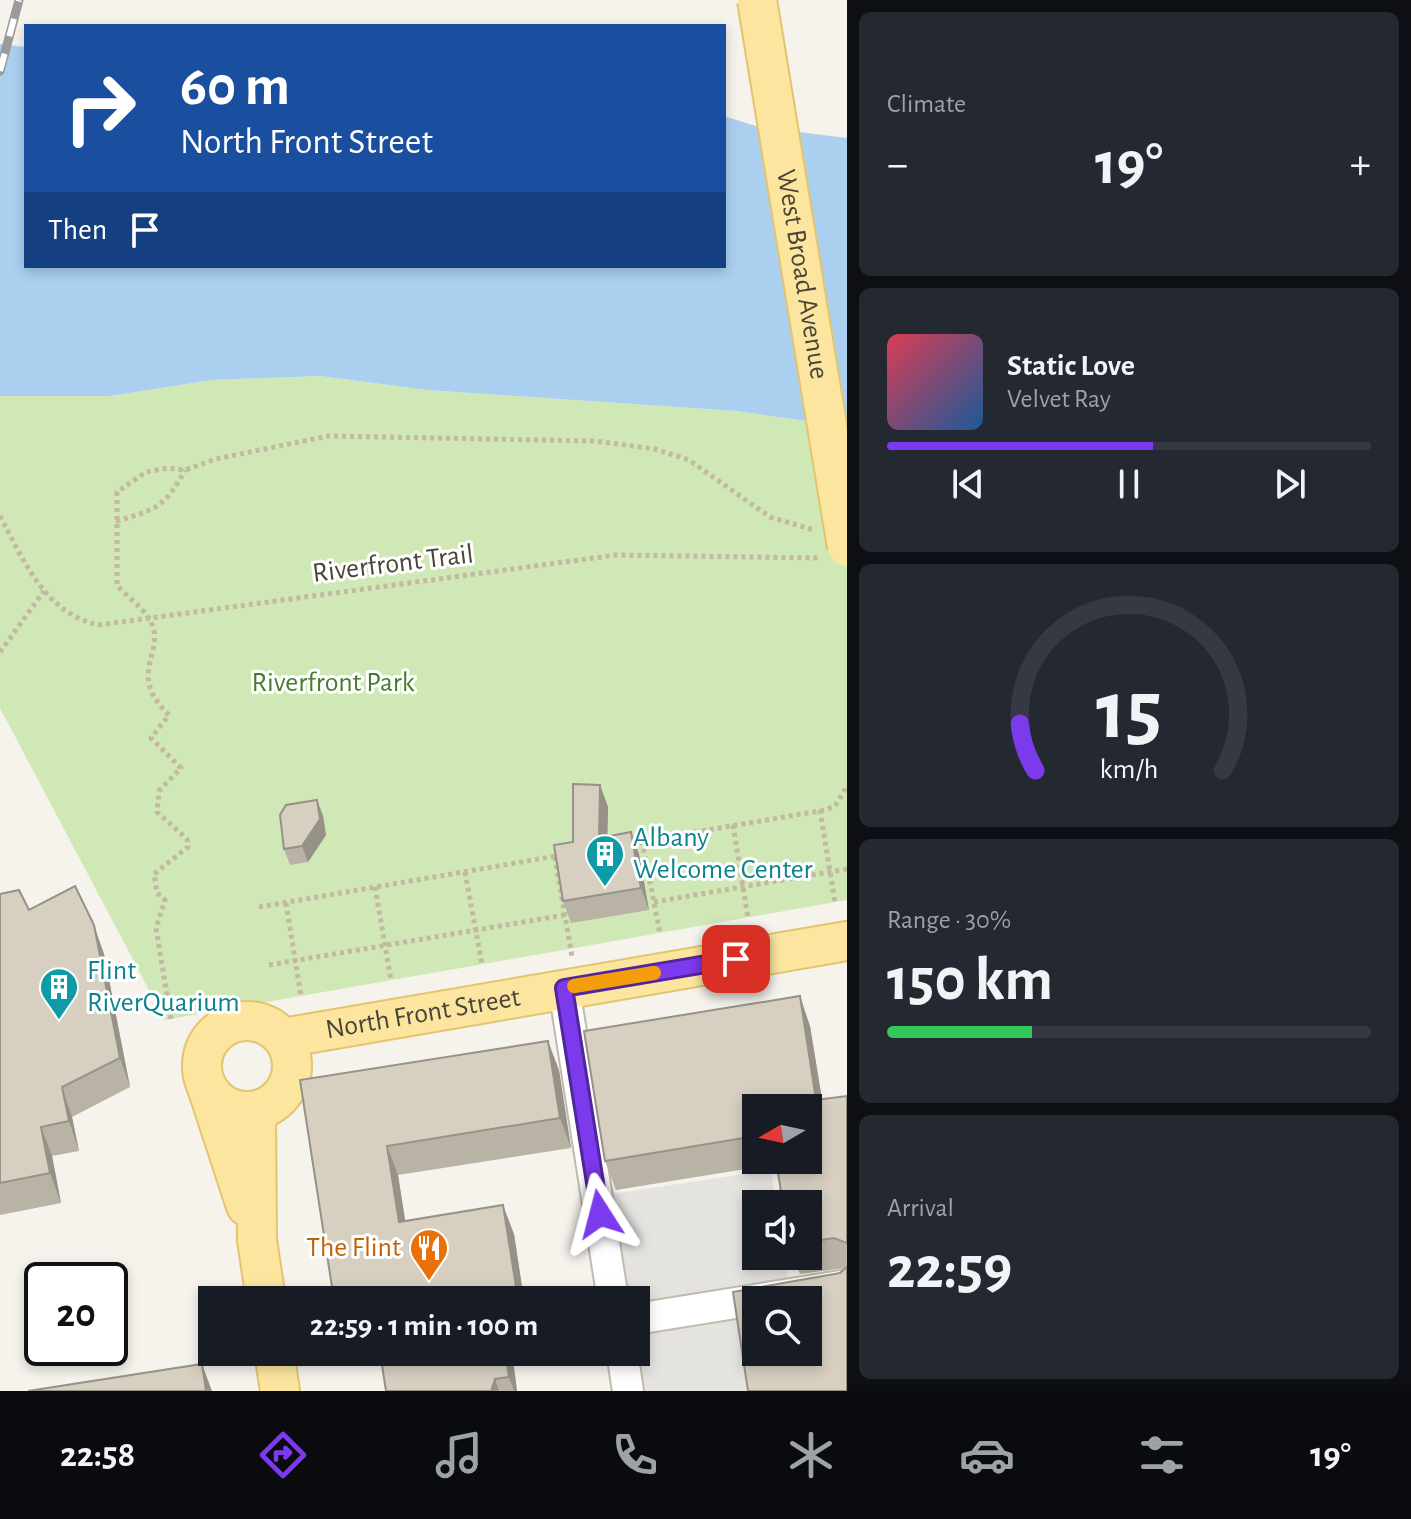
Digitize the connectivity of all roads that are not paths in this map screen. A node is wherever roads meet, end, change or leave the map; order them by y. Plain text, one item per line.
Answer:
1 (757, 0) edge
2 (829, 545) edge
3 (847, 941) edge
4 (570, 987) junction
5 (283, 1038) junction
6 (207, 1087) junction
7 (256, 1111) junction
8 (257, 1240) junction
9 (847, 1285) edge
10 (264, 1286) edge
11 (611, 1286) edge
12 (650, 1317) edge
13 (276, 1366) edge
14 (624, 1366) edge
15 (280, 1391) edge
16 (628, 1391) edge

1 - 2 main road, West Broad Avenue, bridge
3 - 4 main road, North Front Street
4 - 5 main road, North Front Street
4 - 11 lane
5 - 6 main road
5 - 7 main road
6 - 7 main road
6 - 8 main road
7 - 8 main road
8 - 10 main road
9 - 12 lane
13 - 15 main road
14 - 16 lane

